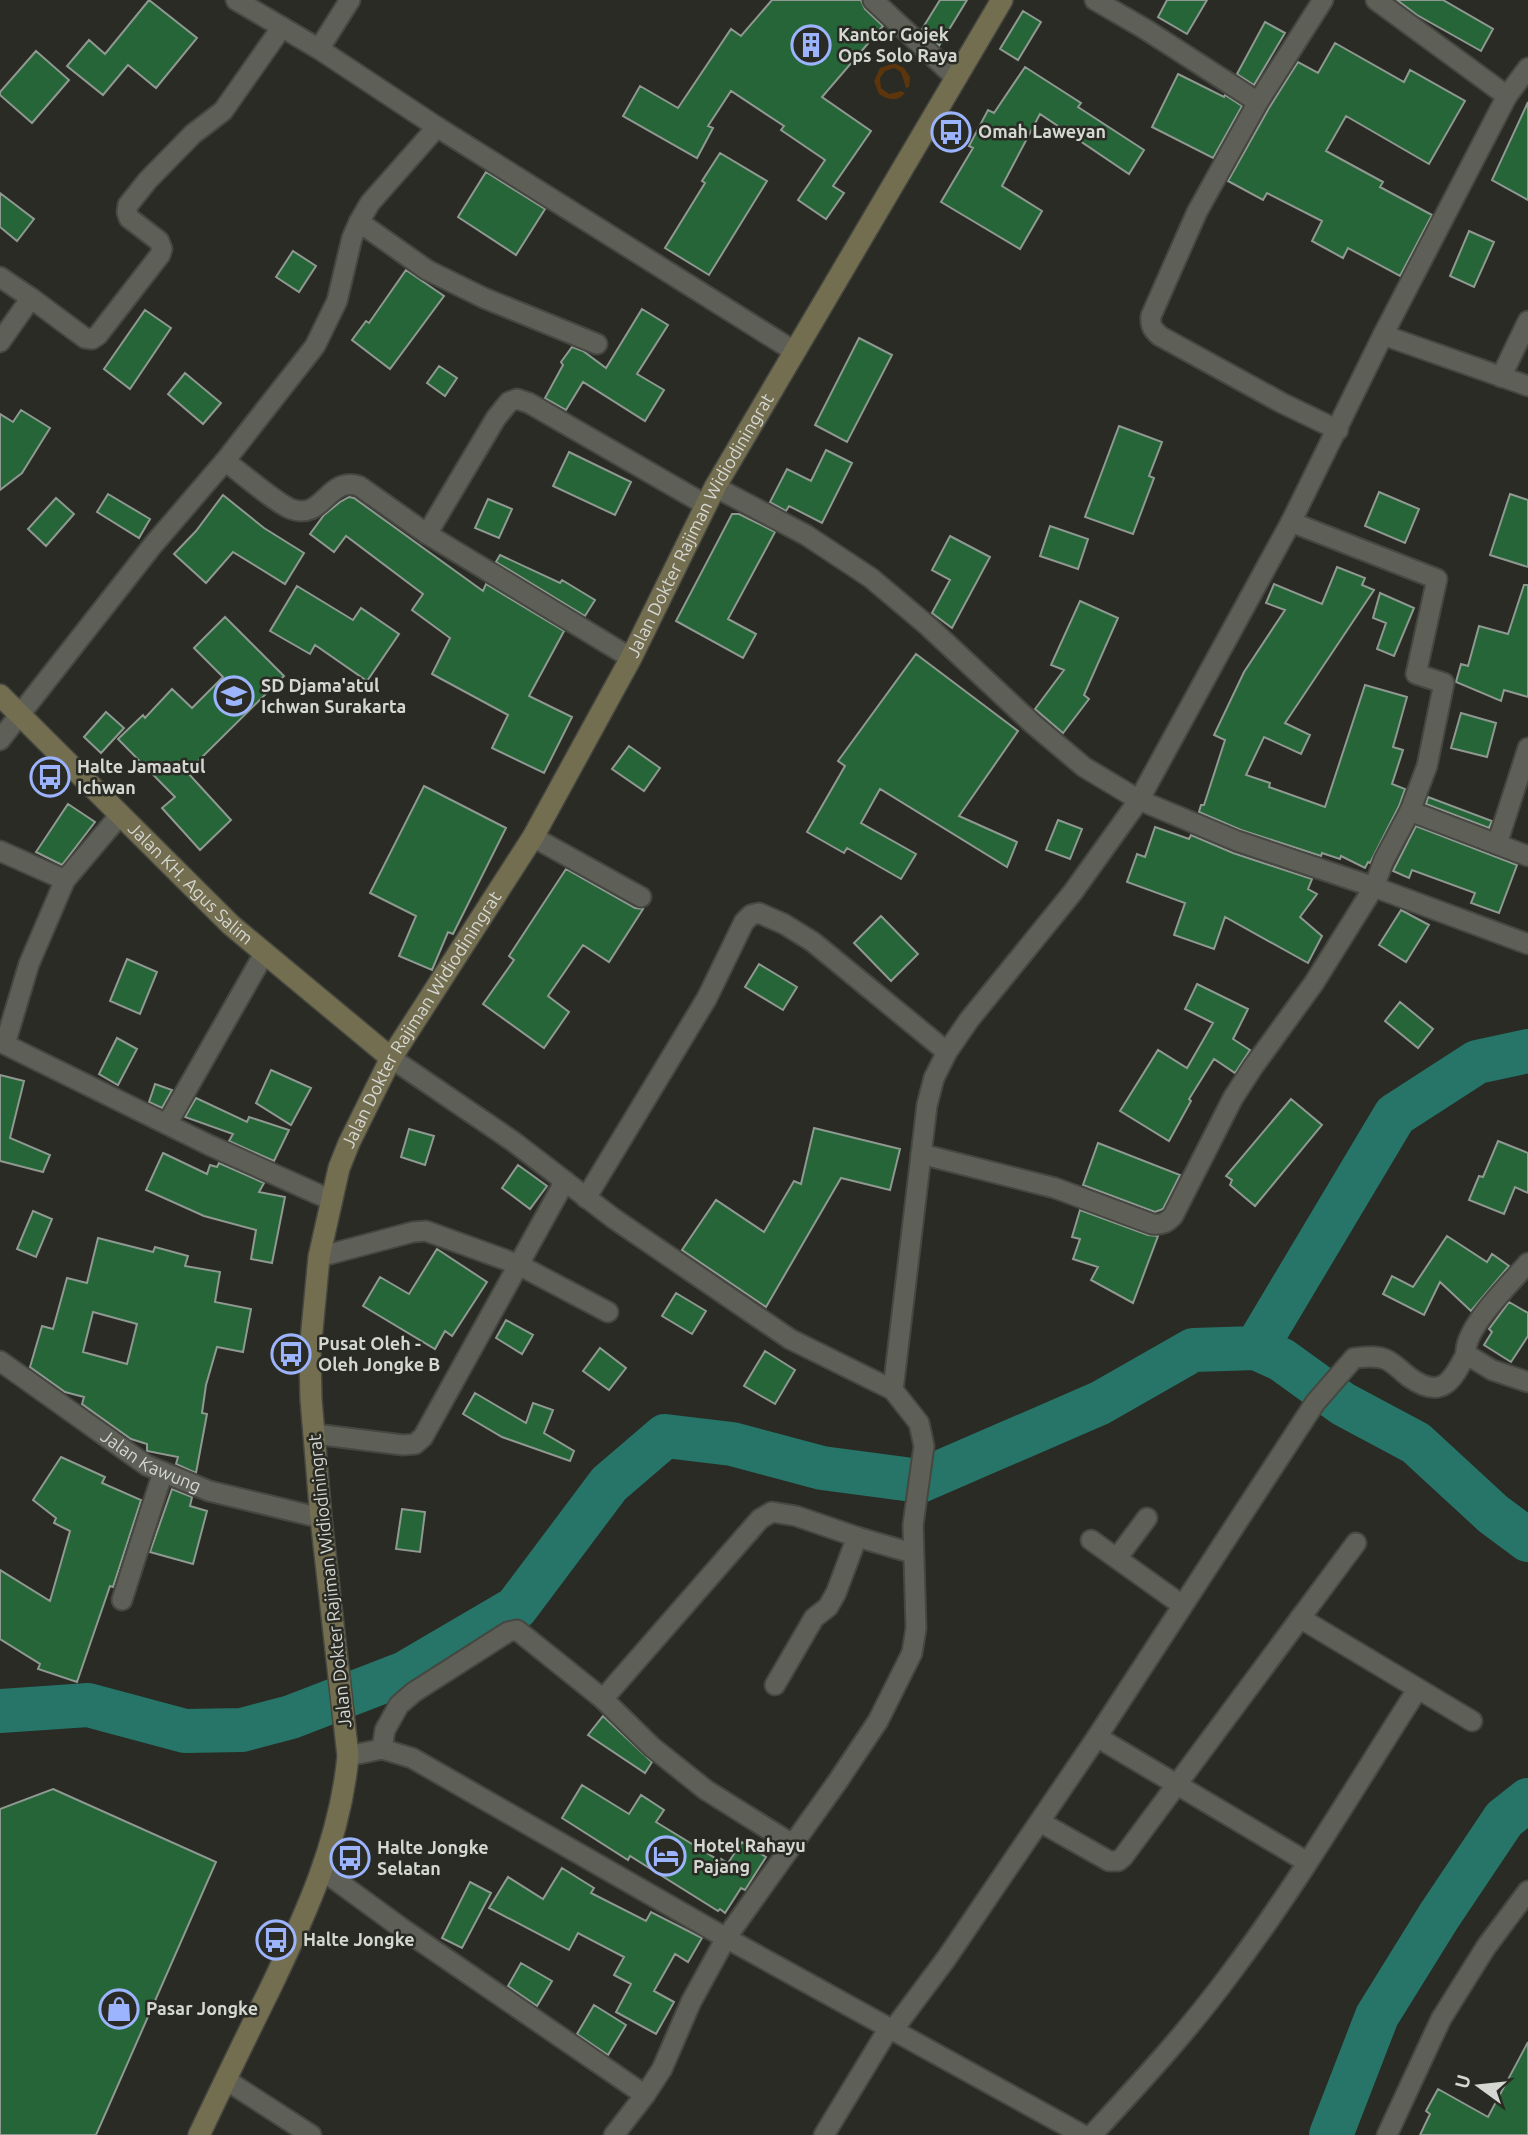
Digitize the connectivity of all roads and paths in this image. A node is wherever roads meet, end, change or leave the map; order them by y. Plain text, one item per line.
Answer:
1 (236, 0) edge
2 (350, 0) edge
3 (873, 0) edge
4 (1002, 0) edge
5 (1095, 0) edge
6 (1323, 0) edge
7 (1376, 0) edge
8 (282, 27) junction
9 (319, 49) junction
10 (1528, 68) edge
11 (955, 77) junction
12 (1507, 96) junction
13 (1258, 102) junction
14 (437, 127) junction
15 (359, 222) junction
16 (0, 276) edge
17 (31, 298) junction
18 (1528, 321) edge
19 (1384, 335) junction
20 (0, 342) edge
21 (597, 344) dead end
22 (794, 351) junction
23 (1502, 377) junction
24 (1528, 386) edge
25 (1338, 430) junction
26 (225, 461) junction
27 (711, 496) junction
28 (1291, 522) junction
29 (427, 534) junction
30 (631, 658) junction
31 (0, 695) edge
32 (20, 714) junction
33 (0, 740) edge
34 (1528, 748) edge
35 (1139, 800) junction
36 (1410, 811) junction
37 (120, 816) junction
38 (533, 836) junction
39 (1497, 844) junction
40 (0, 851) edge
41 (1528, 856) edge
42 (65, 880) junction
43 (1374, 887) junction
44 (641, 897) dead end
45 (1528, 944) edge
46 (264, 954) junction
47 (3, 1043) edge
48 (947, 1052) junction
49 (391, 1058) junction
50 (167, 1124) junction
51 (921, 1154) junction
52 (565, 1181) junction
53 (586, 1198) junction
54 (331, 1200) junction
55 (319, 1257) junction
56 (517, 1264) junction
57 (1528, 1264) edge
58 (608, 1312) dead end
59 (1466, 1354) junction
60 (2, 1368) edge
61 (1528, 1382) edge
62 (892, 1390) junction
63 (314, 1434) junction
64 (163, 1472) junction
65 (321, 1518) junction
66 (1147, 1518) dead end
67 (857, 1537) junction
68 (1091, 1540) dead end
69 (1356, 1543) dead end
70 (912, 1553) junction
71 (1117, 1558) junction
72 (122, 1600) dead end
73 (1182, 1605) junction
74 (1300, 1618) junction
75 (775, 1685) dead end
76 (1417, 1690) junction
77 (603, 1699) junction
78 (1472, 1721) dead end
79 (1097, 1737) junction
80 (382, 1749) junction
81 (348, 1756) junction
82 (1175, 1783) junction
83 (1040, 1822) junction
84 (792, 1843) junction
85 (1307, 1862) junction
86 (322, 1870) junction
87 (1528, 1891) edge
88 (726, 1938) junction
89 (891, 2029) junction
90 (226, 2080) junction
91 (645, 2095) junction
92 (199, 2135) edge
93 (311, 2135) edge
94 (614, 2135) edge
95 (824, 2135) edge
96 (1083, 2135) edge
97 (1092, 2135) edge
98 (1387, 2135) edge

1 - 8 street
2 - 9 street
3 - 11 street
4 - 11 main road, Jalan Dokter Rajiman Widiodiningrat
5 - 13 street
6 - 13 street
7 - 12 street
8 - 9 street
8 - 17 street
9 - 14 street
10 - 12 street
11 - 22 main road, Jalan Dokter Rajiman Widiodiningrat
12 - 19 street
13 - 25 street
14 - 15 street
14 - 22 street
15 - 21 street
15 - 26 street
16 - 17 street
17 - 20 street
18 - 23 street
19 - 23 street
19 - 25 street
22 - 27 main road, Jalan Dokter Rajiman Widiodiningrat
23 - 24 street
25 - 28 street
26 - 29 street
26 - 32 street
27 - 29 street
27 - 30 main road, Jalan Dokter Rajiman Widiodiningrat
27 - 35 street
28 - 35 street
28 - 36 street
29 - 30 street
30 - 38 main road, Jalan Dokter Rajiman Widiodiningrat
31 - 32 main road, Jalan KH. Agus Salim
32 - 33 street
32 - 37 main road, Jalan KH. Agus Salim
34 - 39 street
35 - 43 street
35 - 48 street
36 - 39 street
36 - 43 street
37 - 42 street
37 - 46 main road, Jalan KH. Agus Salim
38 - 44 street
38 - 49 main road, Jalan Dokter Rajiman Widiodiningrat
39 - 41 street
40 - 42 street
42 - 47 street
43 - 45 street
43 - 51 street
46 - 49 main road, Jalan KH. Agus Salim
46 - 50 street
47 - 50 street
48 - 51 street
48 - 53 street
49 - 52 street
49 - 54 main road, Jalan Dokter Rajiman Widiodiningrat
50 - 54 street
51 - 62 street
52 - 53 street
52 - 56 street
53 - 62 street
54 - 55 main road, Jalan Dokter Rajiman Widiodiningrat
55 - 56 street
55 - 63 main road, Jalan Dokter Rajiman Widiodiningrat
56 - 58 street
56 - 63 street
57 - 59 street
59 - 61 street
59 - 73 street
60 - 64 street, Jalan Kawung
62 - 70 street
63 - 65 main road, Jalan Dokter Rajiman Widiodiningrat
64 - 65 street, Jalan Kawung
64 - 72 street
65 - 81 main road, Jalan Dokter Rajiman Widiodiningrat
66 - 71 street
67 - 70 street
67 - 75 street
67 - 77 street
68 - 71 street
69 - 74 street
70 - 84 street
71 - 73 street
73 - 79 street
74 - 76 street
74 - 82 street
76 - 78 street
76 - 85 street
77 - 80 street
77 - 84 street
79 - 82 street
79 - 83 street
80 - 81 street
80 - 88 street
81 - 86 main road, Jalan Dokter Rajiman Widiodiningrat
82 - 83 street
82 - 85 street
83 - 89 street
84 - 88 street
85 - 97 street
86 - 90 main road, Jalan Dokter Rajiman Widiodiningrat
86 - 91 street
87 - 98 street
88 - 89 street
88 - 91 street
89 - 95 street
89 - 96 street
90 - 92 main road, Jalan Dokter Rajiman Widiodiningrat
90 - 93 street
91 - 94 street

